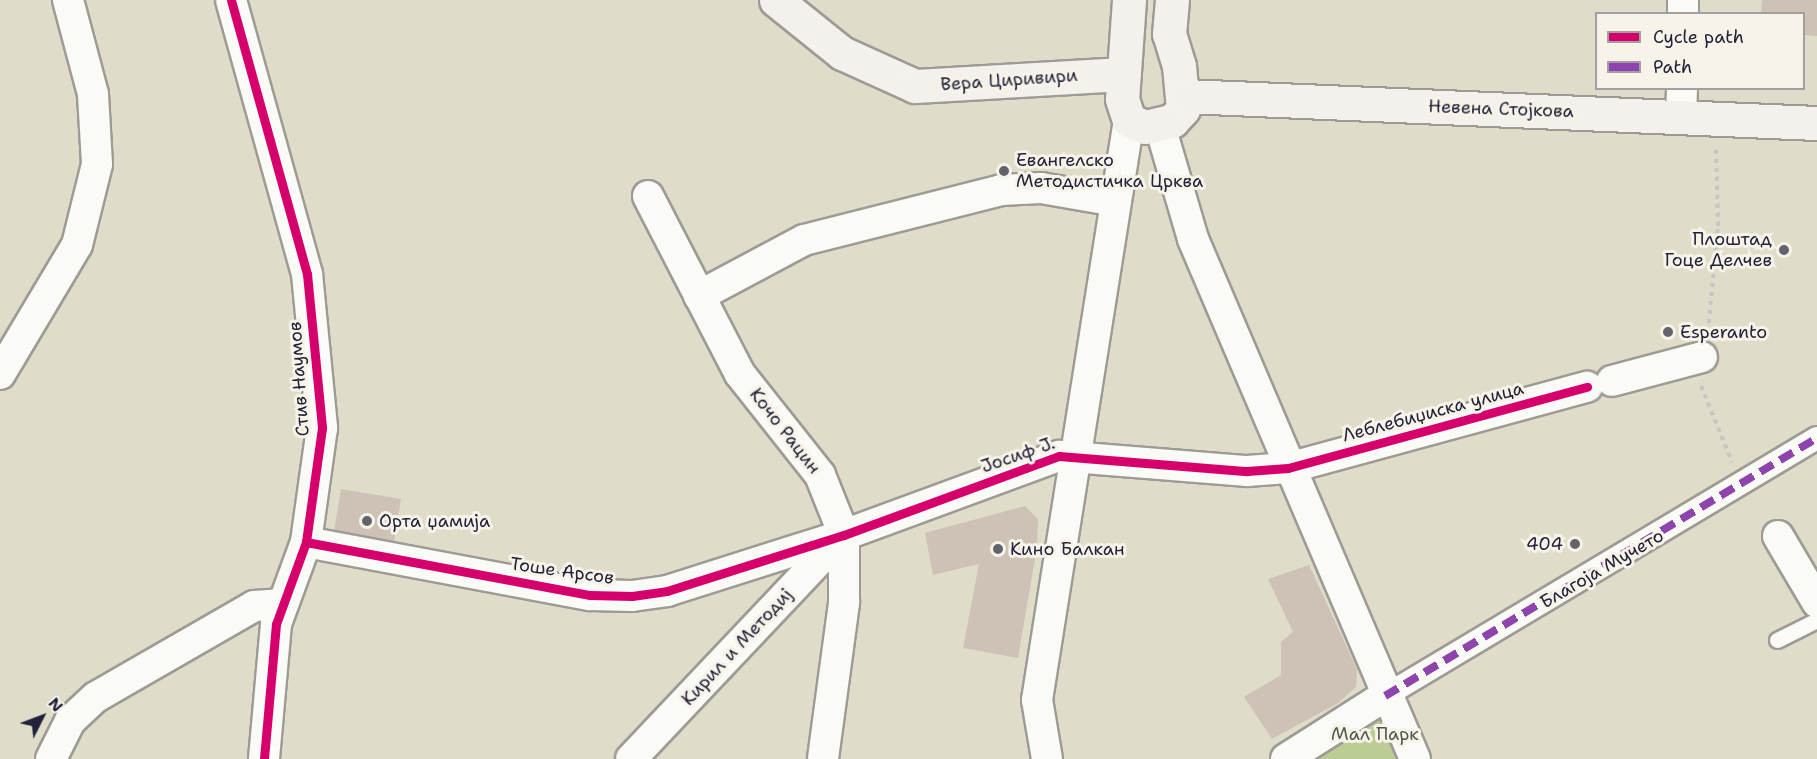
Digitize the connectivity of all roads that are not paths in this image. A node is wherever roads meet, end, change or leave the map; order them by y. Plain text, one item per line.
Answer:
1 (68, 0) edge
2 (231, 0) edge
3 (776, 0) edge
4 (1128, 0) edge
5 (1172, 0) edge
6 (1124, 74) junction
7 (1185, 96) junction
8 (1681, 103) edge
9 (1144, 123) junction
10 (1817, 123) edge
11 (648, 196) dead end
12 (1116, 201) junction
13 (699, 296) junction
14 (1697, 359) road end
15 (0, 374) edge
16 (1817, 438) edge
17 (1074, 454) junction
18 (1288, 468) junction
19 (1247, 471) joint
20 (844, 535) junction
21 (1778, 536) dead end
22 (306, 543) junction
23 (1817, 602) edge
24 (280, 604) junction
25 (1817, 620) edge
26 (1777, 640) dead end
27 (1385, 696) junction
28 (51, 759) edge
29 (264, 759) edge
30 (631, 759) edge
31 (823, 759) edge
32 (1047, 759) edge
33 (1286, 759) edge
34 (1415, 759) edge

1 - 15 street
2 - 22 street, Стив Наумов
3 - 6 main road, Вера Циривири
4 - 6 main road
5 - 7 main road
6 - 9 main road
7 - 8 main road, Невена Стојкова
7 - 9 main road
8 - 10 main road, Невена Стојкова
9 - 12 street
9 - 18 street
11 - 13 street, Кочо Рацин
12 - 13 street
12 - 17 street
13 - 20 street, Кочо Рацин
14 - 18 street, Леблебиџиска улица
16 - 27 street, Благоја Мучето
17 - 19 street, Јосиф Ј.
17 - 20 street, Јосиф Ј.
17 - 32 street
18 - 19 street, Леблебиџиска улица
18 - 27 street
20 - 22 street, Тоше Арсов
20 - 30 street, Кирил и Методиј
20 - 31 street, Кочо Рацин
21 - 23 street
22 - 24 street, Стив Наумов
24 - 28 street
24 - 29 street, Стив Наумов
25 - 26 lane
27 - 33 street
27 - 34 street

